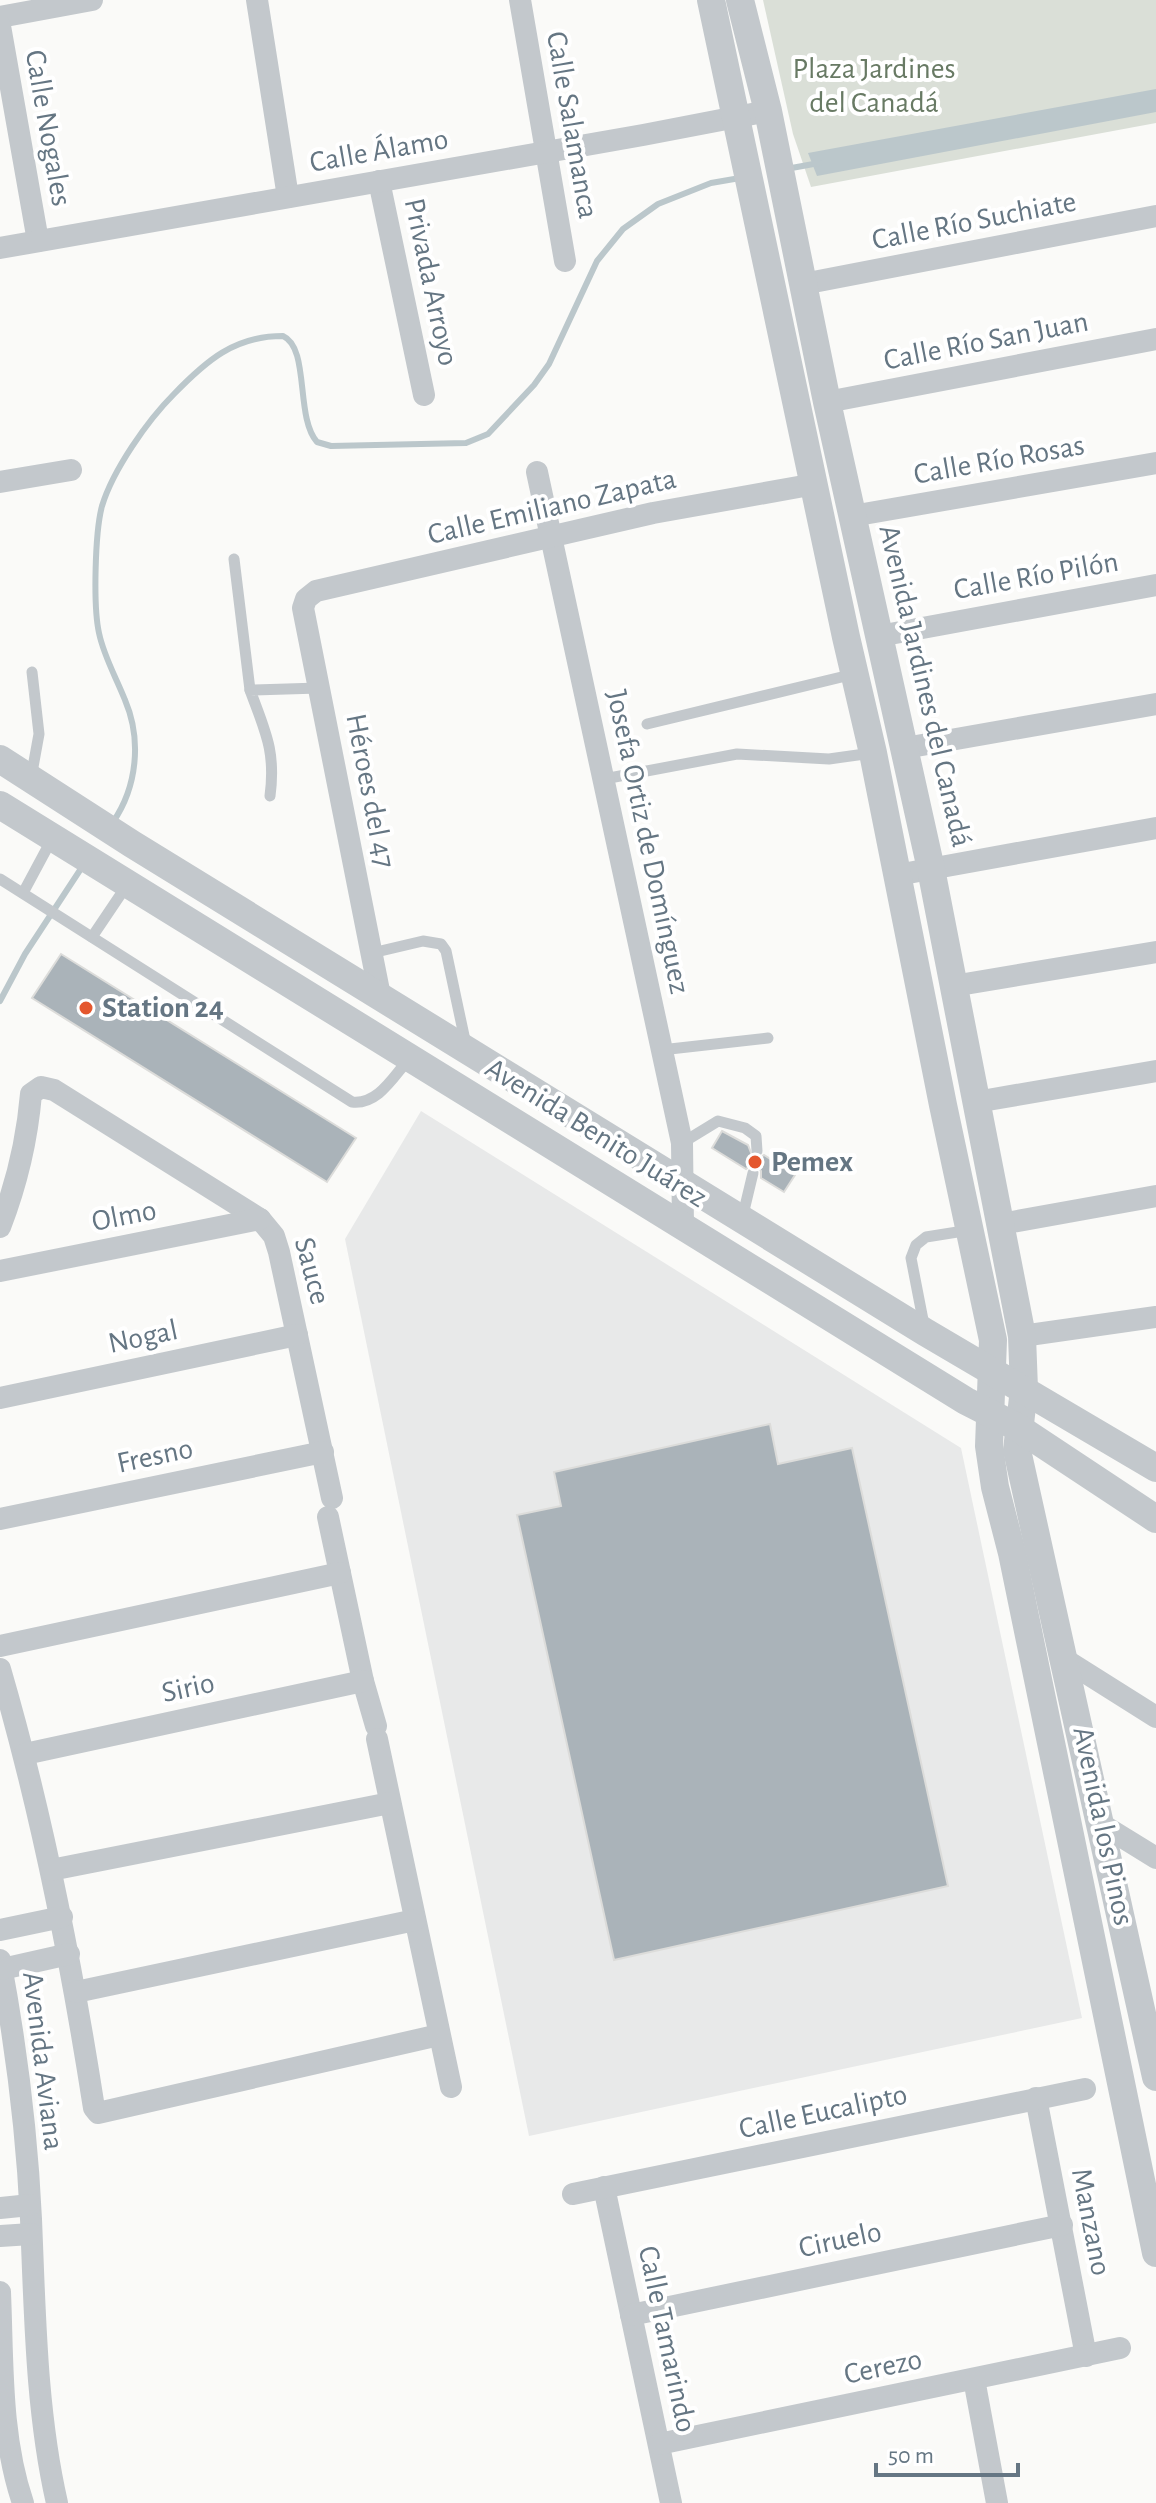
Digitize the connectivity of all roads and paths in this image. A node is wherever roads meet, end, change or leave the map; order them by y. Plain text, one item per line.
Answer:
1 (92, 0) edge
2 (257, 0) edge
3 (520, 0) edge
4 (711, 0) edge
5 (740, 0) edge
6 (0, 17) edge
7 (0, 26) edge
8 (768, 111) junction
9 (739, 131) junction
10 (547, 151) junction
11 (379, 181) junction
12 (288, 197) junction
13 (1156, 216) edge
14 (38, 241) junction
15 (0, 248) edge
16 (565, 261) dead end
17 (803, 284) junction
18 (1156, 339) edge
19 (424, 395) dead end
20 (827, 402) junction
21 (1156, 463) edge
22 (71, 470) dead end
23 (537, 472) dead end
24 (0, 482) edge
25 (815, 484) junction
26 (852, 516) junction
27 (553, 537) junction
28 (234, 559) dead end
29 (1156, 585) edge
30 (306, 599) joint
31 (879, 636) junction
32 (32, 672) dead end
33 (854, 674) junction
34 (319, 688) junction
35 (250, 690) junction
36 (1156, 704) edge
37 (647, 724) dead end
38 (905, 748) junction
39 (873, 753) junction
40 (0, 759) edge
41 (31, 778) junction
42 (604, 779) junction
43 (270, 796) dead end
44 (0, 805) edge
45 (1156, 828) edge
46 (60, 842) junction
47 (931, 869) junction
48 (897, 875) junction
49 (0, 879) edge
50 (120, 881) junction
51 (28, 896) junction
52 (92, 937) junction
53 (1156, 952) edge
54 (372, 953) junction
55 (953, 986) junction
56 (380, 996) junction
57 (768, 1038) dead end
58 (467, 1050) junction
59 (661, 1050) junction
60 (409, 1058) junction
61 (1156, 1071) edge
62 (976, 1102) junction
63 (682, 1143) junction
64 (757, 1151) dead end
65 (753, 1173) dead end
66 (682, 1182) junction
67 (1156, 1196) edge
68 (260, 1219) junction
69 (742, 1219) junction
70 (1001, 1224) junction
71 (0, 1227) edge
72 (683, 1227) junction
73 (970, 1230) junction
74 (0, 1271) edge
75 (1156, 1317) edge
76 (925, 1332) junction
77 (297, 1335) junction
78 (1022, 1336) junction
79 (994, 1373) junction
80 (1024, 1389) junction
81 (0, 1398) edge
82 (989, 1411) junction
83 (1017, 1427) junction
84 (323, 1452) junction
85 (1156, 1468) edge
86 (0, 1519) edge
87 (1156, 1519) edge
88 (340, 1573) junction
89 (0, 1646) edge
90 (1064, 1659) junction
91 (0, 1669) edge
92 (363, 1681) junction
93 (1156, 1717) edge
94 (25, 1754) junction
95 (390, 1803) junction
96 (1101, 1824) junction
97 (1156, 1858) edge
98 (51, 1870) junction
99 (62, 1917) junction
100 (415, 1920) junction
101 (0, 1930) edge
102 (69, 1954) junction
103 (1, 1964) edge
104 (76, 1992) junction
105 (439, 2035) junction
106 (1156, 2077) edge
107 (451, 2087) dead end
108 (1085, 2089) dead end
109 (1036, 2098) junction
110 (604, 2187) junction
111 (573, 2194) dead end
112 (30, 2205) junction
113 (0, 2208) edge
114 (1062, 2225) junction
115 (31, 2234) junction
116 (0, 2236) edge
117 (1156, 2253) edge
118 (0, 2292) edge
119 (631, 2315) junction
120 (1120, 2348) dead end
121 (1086, 2356) junction
122 (974, 2379) junction
123 (659, 2444) junction
124 (23, 2503) edge
125 (57, 2503) edge
126 (671, 2503) edge
127 (997, 2503) edge

1 - 6 street
2 - 12 street
3 - 10 street, Calle Salamanca
4 - 9 street
5 - 8 street, Avenida Jardines del Canadá
7 - 14 street, Calle Nogales
8 - 9 street, Calle Álamo
8 - 17 street, Avenida Jardines del Canadá
9 - 10 street, Calle Álamo
9 - 25 street
10 - 11 street, Calle Álamo
10 - 16 street, Calle Salamanca
11 - 12 street, Calle Álamo
11 - 19 street, Privada Arroyo
12 - 14 street, Calle Álamo
13 - 17 street, Calle Río Suchiate
14 - 15 street, Calle Álamo
17 - 20 street, Avenida Jardines del Canadá
18 - 20 street, Calle Río San Juan
20 - 26 street, Avenida Jardines del Canadá
21 - 26 street, Calle Río Rosas
22 - 24 street
23 - 27 street, Josefa Ortiz de Domínguez
25 - 27 street, Calle Emiliano Zapata
25 - 33 street
26 - 31 street, Avenida Jardines del Canadá
27 - 30 street, Calle Emiliano Zapata
27 - 42 street, Josefa Ortiz de Domínguez
28 - 35 lane
29 - 31 street, Calle Río Pilón
30 - 34 street, Héroes del 47
31 - 38 street, Avenida Jardines del Canadá
32 - 41 lane
33 - 37 lane
33 - 39 street
34 - 35 lane
34 - 54 street, Héroes del 47
35 - 43 lane
36 - 38 street
38 - 47 street, Avenida Jardines del Canadá
39 - 42 lane
39 - 48 street
40 - 41 street, Avenida Benito Juárez
41 - 56 street, Avenida Benito Juárez
42 - 59 street, Josefa Ortiz de Domínguez
44 - 46 street, Avenida Benito Juárez
45 - 47 street
46 - 50 street, Avenida Benito Juárez
46 - 51 lane
47 - 48 street
47 - 55 street, Avenida Jardines del Canadá
48 - 73 street
49 - 51 lane
50 - 52 lane
50 - 60 street, Avenida Benito Juárez
51 - 52 lane
52 - 60 lane
53 - 55 street
54 - 56 street, Héroes del 47
54 - 58 lane
55 - 62 street, Avenida Jardines del Canadá
56 - 58 street, Avenida Benito Juárez
57 - 59 lane
58 - 66 street, Avenida Benito Juárez
59 - 63 street, Josefa Ortiz de Domínguez
60 - 72 street, Avenida Benito Juárez
61 - 62 street
62 - 70 street, Avenida Jardines del Canadá
63 - 64 lane
63 - 66 street, Josefa Ortiz de Domínguez
65 - 69 lane
66 - 69 street, Avenida Benito Juárez
66 - 72 street, Josefa Ortiz de Domínguez
67 - 70 street
68 - 71 street, Sauce
68 - 74 street, Olmo
68 - 77 street, Sauce
69 - 76 street, Avenida Benito Juárez
70 - 78 street, Avenida Jardines del Canadá
72 - 82 street, Avenida Benito Juárez
73 - 76 lane
73 - 79 street
75 - 78 street
76 - 79 street, Avenida Benito Juárez
77 - 81 street, Nogal
77 - 84 street, Sauce
78 - 80 street, Avenida Jardines del Canadá
79 - 80 street, Avenida Benito Juárez
79 - 82 street, Avenida los Pinos
80 - 83 street, Avenida Jardines del Canadá
80 - 85 street, Avenida Benito Juárez
82 - 83 street, Avenida Benito Juárez
82 - 117 street, Avenida los Pinos
83 - 87 street, Avenida Benito Juárez
83 - 90 street, Avenida los Pinos
84 - 86 street, Fresno
84 - 88 street, Sauce
88 - 89 street
88 - 92 street, Sauce
90 - 93 street
90 - 96 street, Avenida los Pinos
91 - 94 street
92 - 94 street, Sirio
92 - 95 street, Sauce
94 - 98 street
95 - 98 street
95 - 100 street, Sauce
96 - 97 street
96 - 106 street, Avenida los Pinos
98 - 99 street
99 - 101 street
99 - 102 street
100 - 104 street
100 - 105 street, Sauce
102 - 103 street
102 - 104 street
103 - 112 street, Avenida Aviana
104 - 105 street
105 - 107 street, Sauce
108 - 109 street, Calle Eucalipto
109 - 110 street, Calle Eucalipto
109 - 114 street, Manzano
110 - 111 street, Calle Eucalipto
110 - 119 street, Calle Tamarindo
112 - 113 street
112 - 115 street, Avenida Aviana
114 - 119 street, Ciruelo
114 - 121 street, Manzano
115 - 116 street
115 - 125 street, Avenida Aviana
118 - 124 street
119 - 123 street, Calle Tamarindo
120 - 121 street, Cerezo
121 - 122 street, Cerezo
122 - 123 street, Cerezo
122 - 127 street
123 - 126 street, Calle Tamarindo

